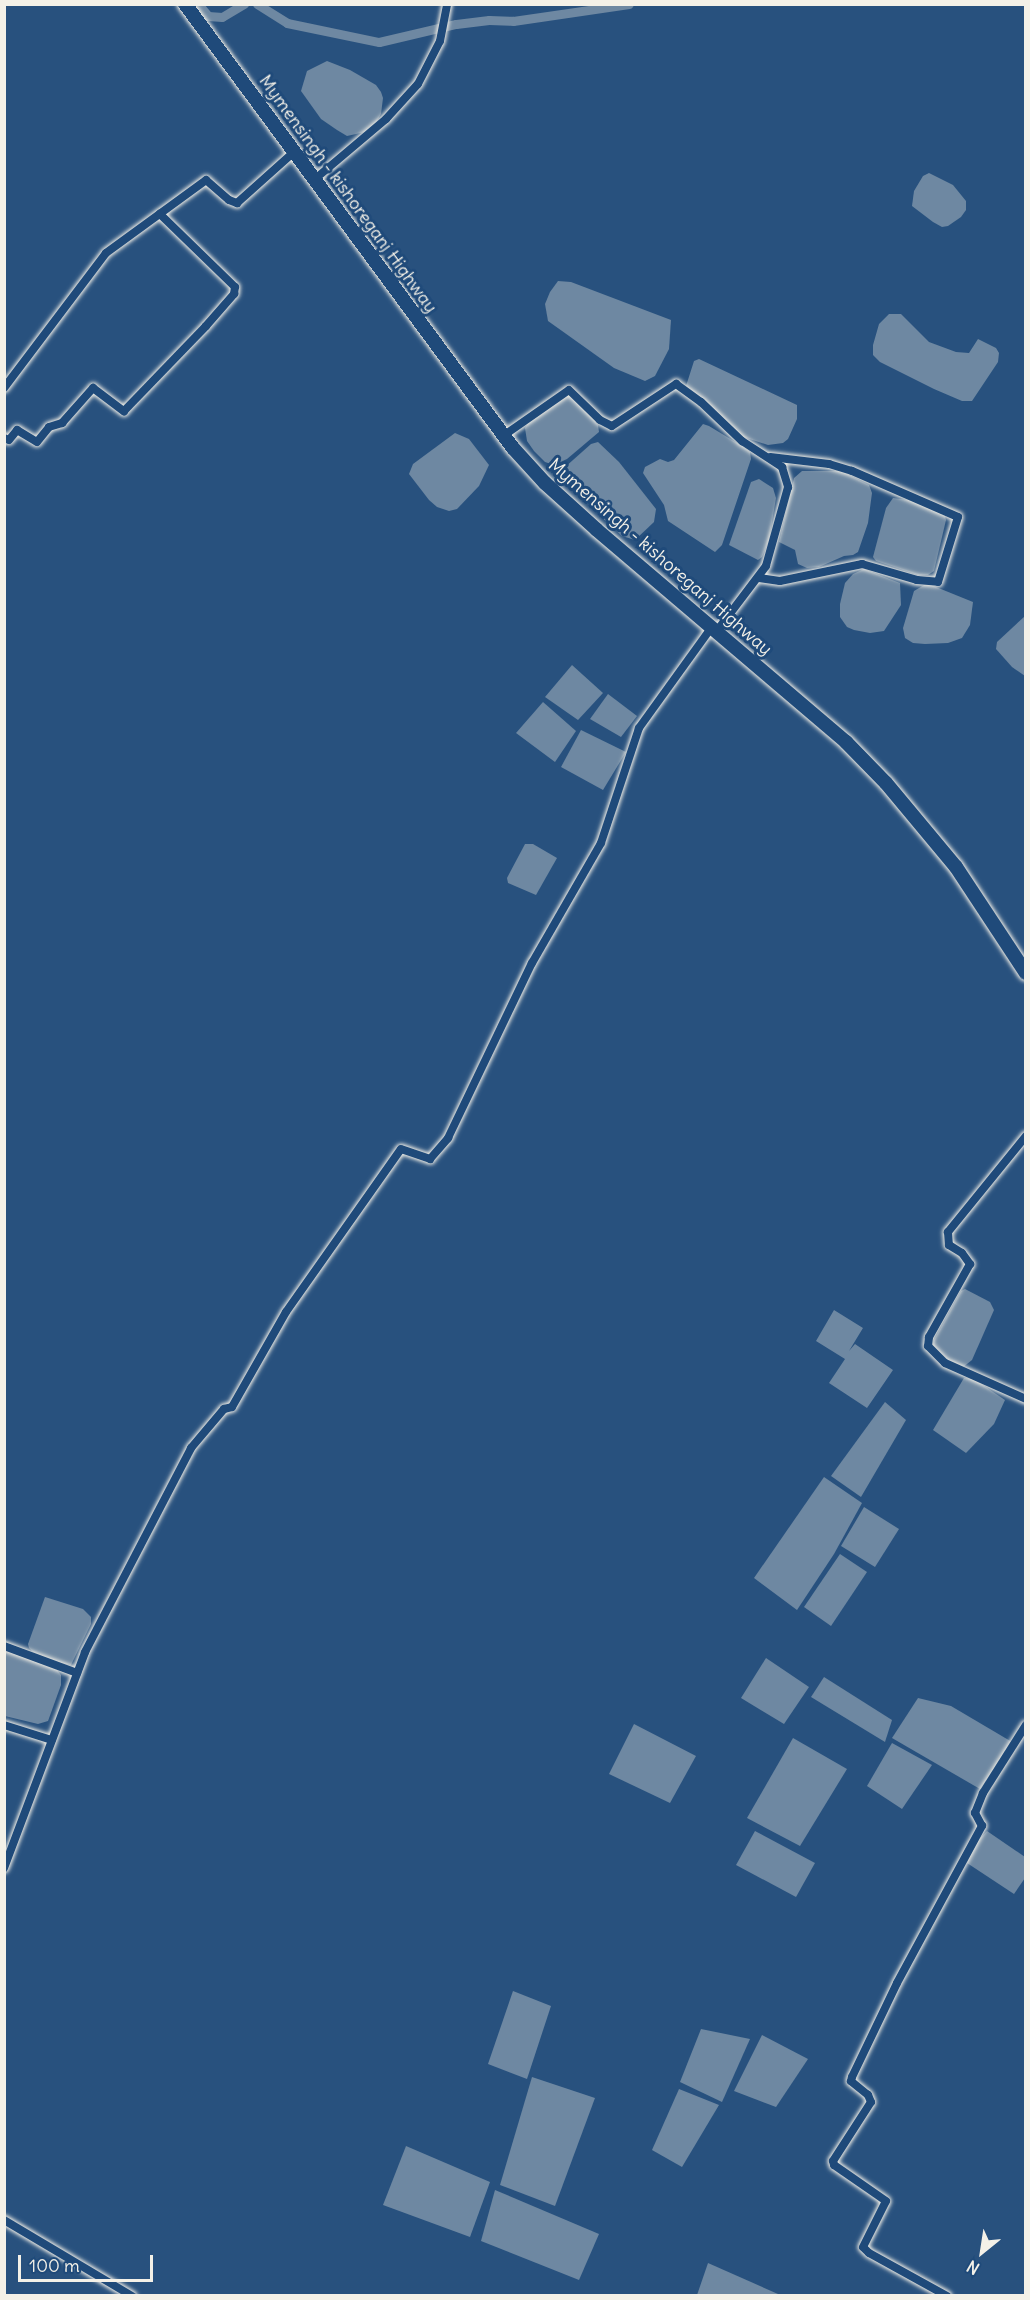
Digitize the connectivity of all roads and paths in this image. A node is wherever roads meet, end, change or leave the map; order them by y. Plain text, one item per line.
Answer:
1 (185, 4) edge
2 (447, 4) edge
3 (295, 151) junction
4 (315, 179) junction
5 (160, 214) junction
6 (4, 388) edge
7 (503, 436) junction
8 (4, 438) edge
9 (770, 457) junction
10 (759, 578) junction
11 (713, 630) junction
12 (1026, 973) edge
13 (1026, 1136) edge
14 (1026, 1399) edge
15 (4, 1646) edge
16 (77, 1673) junction
17 (4, 1725) edge
18 (1026, 1725) edge
19 (52, 1740) junction
20 (4, 1868) edge
21 (4, 2220) edge
22 (132, 2295) edge
23 (947, 2295) edge

1 - 3 main road, Mymensingh - kishoreganj Highway
2 - 4 street
3 - 4 main road, Mymensingh - kishoreganj Highway
3 - 5 street
4 - 7 main road, Mymensingh - kishoreganj Highway
5 - 6 street
5 - 8 street
7 - 9 street
7 - 11 main road, Mymensingh - kishoreganj Highway
9 - 10 street
9 - 10 street
10 - 11 street
11 - 12 main road, Mymensingh - kishoreganj Highway
11 - 16 street
13 - 14 street
15 - 16 street
16 - 19 street
17 - 19 street
18 - 23 street
19 - 20 street
21 - 22 street

